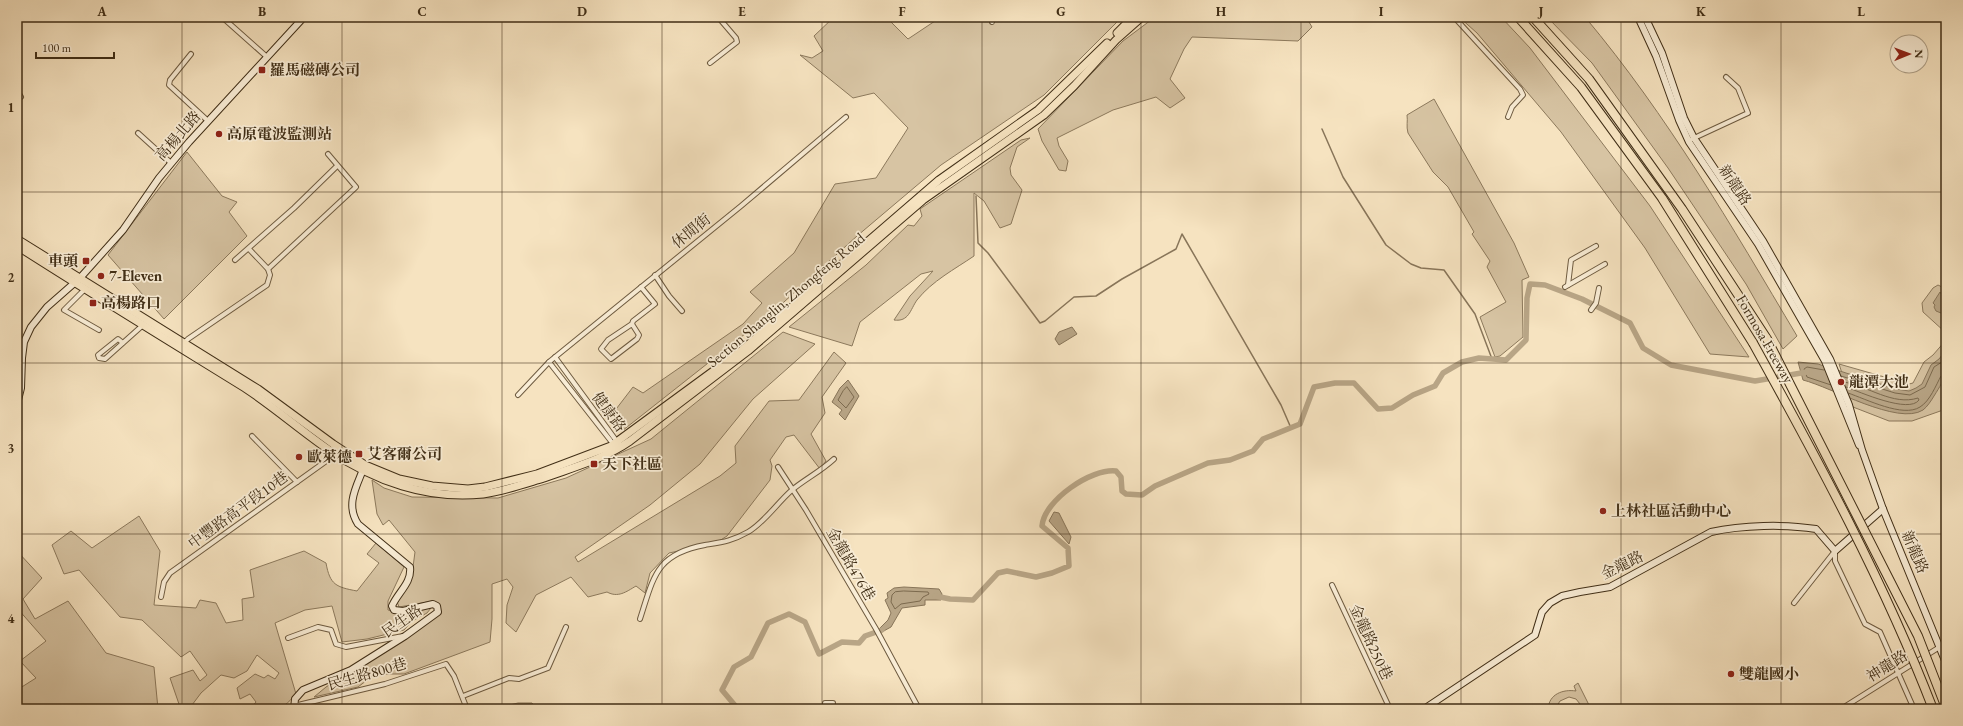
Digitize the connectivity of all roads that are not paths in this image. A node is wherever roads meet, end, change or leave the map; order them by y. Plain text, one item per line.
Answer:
1 (222, 17) edge
2 (304, 17) edge
3 (718, 17) edge
4 (993, 17) edge
5 (1133, 17) edge
6 (1142, 17) edge
7 (1454, 17) edge
8 (1518, 17) edge
9 (1533, 17) edge
10 (1638, 17) edge
11 (1645, 17) edge
12 (992, 22) dead end
13 (191, 54) dead end
14 (267, 57) junction
15 (710, 63) dead end
16 (1726, 77) dead end
17 (17, 91) edge
18 (21, 96) dead end
19 (846, 117) dead end
20 (1508, 118) dead end
21 (208, 121) junction
22 (138, 133) dead end
23 (1691, 140) junction
24 (328, 154) dead end
25 (171, 164) junction
26 (337, 166) junction
27 (17, 238) edge
28 (17, 246) edge
29 (1596, 246) dead end
30 (249, 249) junction
31 (235, 260) dead end
32 (1605, 264) dead end
33 (268, 269) junction
34 (655, 275) junction
35 (80, 278) junction
36 (73, 282) junction
37 (641, 287) junction
38 (85, 288) junction
39 (1599, 288) dead end
40 (1591, 310) dead end
41 (682, 311) dead end
42 (632, 324) junction
43 (143, 325) junction
44 (99, 330) dead end
45 (123, 343) junction
46 (182, 345) junction
47 (555, 357) junction
48 (19, 362) edge
49 (549, 362) junction
50 (518, 395) dead end
51 (17, 404) edge
52 (252, 436) dead end
53 (617, 445) junction
54 (338, 452) junction
55 (834, 460) dead end
56 (778, 467) dead end
57 (364, 468) junction
58 (297, 482) junction
59 (792, 490) junction
60 (1883, 509) junction
61 (1835, 551) junction
62 (1332, 585) dead end
63 (161, 598) dead end
64 (1794, 604) dead end
65 (640, 618) dead end
66 (566, 627) dead end
67 (405, 636) junction
68 (288, 638) dead end
69 (1946, 643) edge
70 (1939, 647) junction
71 (1946, 663) edge
72 (1899, 673) junction
73 (462, 696) junction
74 (833, 703) dead end
75 (294, 708) edge
76 (1946, 708) edge
77 (467, 709) edge
78 (825, 709) edge
79 (919, 709) edge
80 (1390, 709) edge
81 (1424, 709) edge
82 (1841, 709) edge
83 (1914, 709) edge
84 (1934, 709) edge

1 - 14 street
2 - 14 street, 高楊北路
3 - 15 street
4 - 12 street
5 - 53 main road, Section Shanglin, Zhongfeng Road
6 - 53 main road, Section Shanglin, Zhongfeng Road
7 - 20 street
8 - 84 highway, Formosa Freeway, bridge
9 - 76 highway, Formosa Freeway, bridge
10 - 23 street, 新龍路
11 - 23 street, 新龍路
13 - 21 street
14 - 21 street, 高楊北路
16 - 23 street
17 - 18 street
19 - 34 street, 休閒街
21 - 25 street, 高楊北路
22 - 25 street
23 - 60 street, 新龍路
24 - 26 street
25 - 35 street, 高楊北路
26 - 30 street
26 - 33 street
27 - 35 main road
28 - 36 main road
29 - 32 street
30 - 31 street
30 - 33 street
33 - 46 street
34 - 37 street, 休閒街
34 - 41 street
35 - 36 street, 高楊北路
35 - 46 main road
36 - 38 main road
36 - 48 street, 高楊北路
37 - 42 street
37 - 47 street, 休閒街
38 - 43 main road
38 - 44 street
39 - 40 street
42 - 42 street
43 - 45 street
43 - 46 main road
45 - 45 street
46 - 54 main road, Section Shanglin, Zhongfeng Road
47 - 49 street, 休閒街
47 - 53 street, 健康路
48 - 51 street, 高楊北路
49 - 50 street, 休閒街
49 - 53 street, 健康路
52 - 58 street
53 - 57 main road, Section Shanglin, Zhongfeng Road
54 - 57 main road, Section Shanglin, Zhongfeng Road
54 - 58 street, 中豐路高平段10巷
55 - 59 street
56 - 59 street, 金龍路476巷
57 - 67 street, 民生路
58 - 63 street, 中豐路高平段10巷
59 - 65 street
59 - 79 street, 金龍路476巷
60 - 61 street
60 - 70 street, 新龍路
61 - 64 street
61 - 72 street
61 - 81 street, 金龍路
62 - 80 street, 金龍路250巷
66 - 73 street
67 - 68 street
67 - 75 street, 民生路
69 - 70 street, 神龍路
70 - 71 street, 新龍路
70 - 72 street, 神龍路
72 - 82 street, 神龍路
72 - 83 street
73 - 75 street, 民生路800巷
73 - 77 street
74 - 78 street

